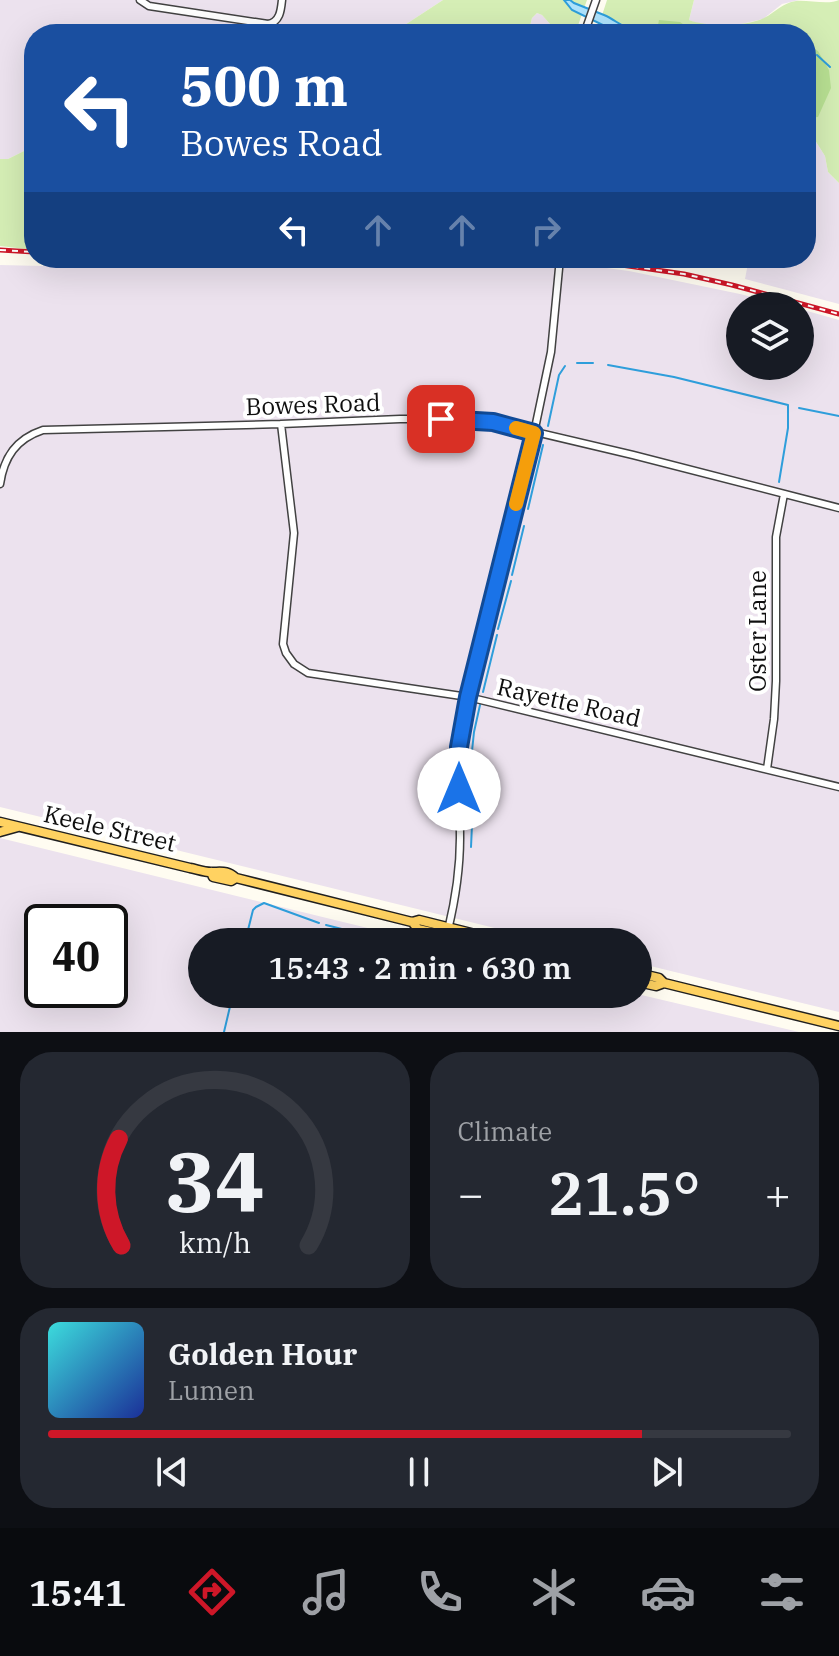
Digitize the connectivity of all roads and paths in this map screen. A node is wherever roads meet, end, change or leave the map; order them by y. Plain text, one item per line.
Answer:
1 (140, 0) edge
2 (282, 0) edge
3 (596, 0) edge
4 (588, 24) edge
5 (559, 268) edge
6 (281, 424) junction
7 (534, 433) junction
8 (0, 484) edge
9 (784, 494) junction
10 (839, 508) edge
11 (468, 697) junction
12 (767, 769) junction
13 (839, 787) edge
14 (0, 822) edge
15 (18, 827) junction
16 (0, 832) edge
17 (438, 928) edge
18 (449, 928) edge
19 (652, 976) edge
20 (664, 983) junction
21 (652, 985) edge
22 (839, 1026) edge

1 - 2 street
3 - 4 street
5 - 7 street
6 - 7 street, Bowes Road
6 - 8 street, Bowes Road
6 - 11 street, Rayette Road
7 - 9 street, Bowes Road
7 - 11 street
9 - 10 street, Bowes Road
9 - 12 street, Oster Lane
11 - 12 street, Rayette Road
11 - 18 street
12 - 13 street, Rayette Road
14 - 15 main road, Keele Street
15 - 16 main road
15 - 17 main road, Keele Street
19 - 20 main road
20 - 21 main road
20 - 22 main road

